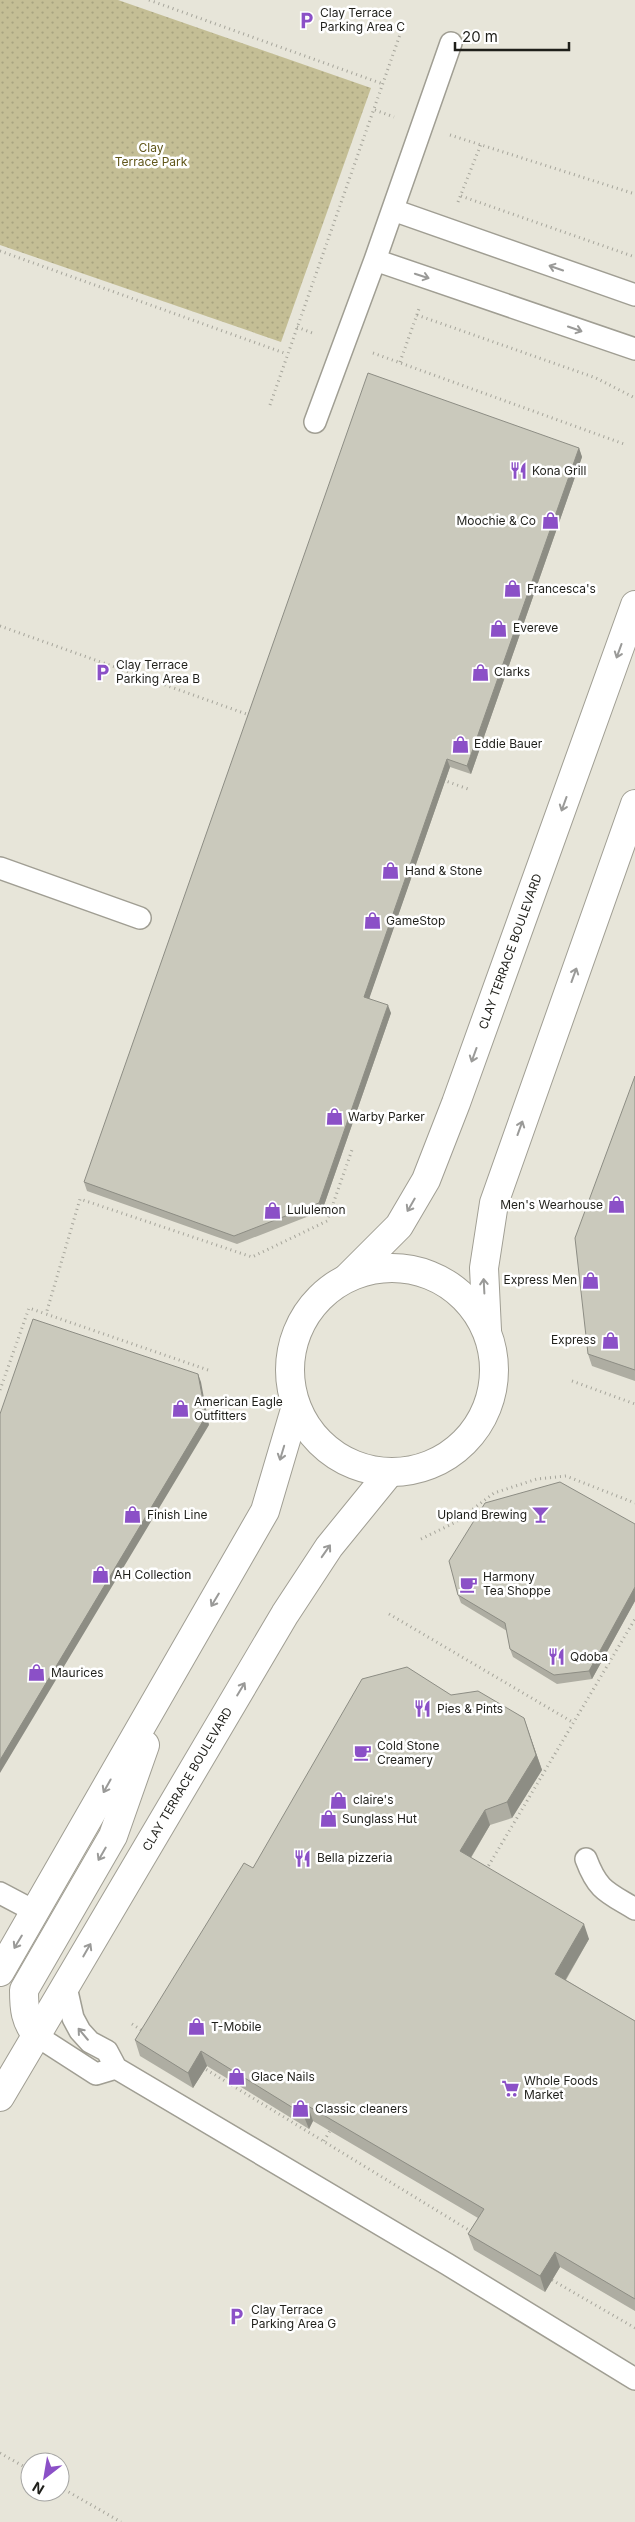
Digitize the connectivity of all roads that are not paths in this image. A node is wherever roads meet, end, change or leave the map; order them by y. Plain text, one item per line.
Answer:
1 (451, 43) dead end
2 (393, 210) junction
3 (375, 260) junction
4 (635, 295) edge
5 (635, 349) edge
6 (315, 422) dead end
7 (635, 605) edge
8 (635, 804) edge
9 (0, 868) edge
10 (140, 918) dead end
11 (348, 1278) junction
12 (487, 1334) junction
13 (296, 1406) junction
14 (390, 1472) junction
15 (168, 1677) junction
16 (586, 1859) dead end
17 (0, 1893) edge
18 (635, 1909) edge
19 (36, 1912) junction
20 (0, 1972) edge
21 (66, 1987) junction
22 (37, 2036) junction
23 (116, 2068) junction
24 (0, 2097) edge
25 (635, 2379) edge

1 - 2 lane
2 - 3 lane
4 -> 2 lane
3 -> 5 lane
3 - 6 lane
7 -> 11 street, CLAY TERRACE BOULEVARD
12 -> 8 street
9 - 10 lane
11 - 12 street
11 - 13 street
12 - 14 street
13 - 14 street
13 -> 15 street
21 -> 14 street, CLAY TERRACE BOULEVARD
15 -> 19 street
15 -> 22 street
16 - 18 lane
17 - 19 lane
19 -> 20 street
21 - 22 street, CLAY TERRACE BOULEVARD
23 -> 21 lane
22 - 23 lane
22 - 24 street, CLAY TERRACE BOULEVARD
23 - 25 lane

